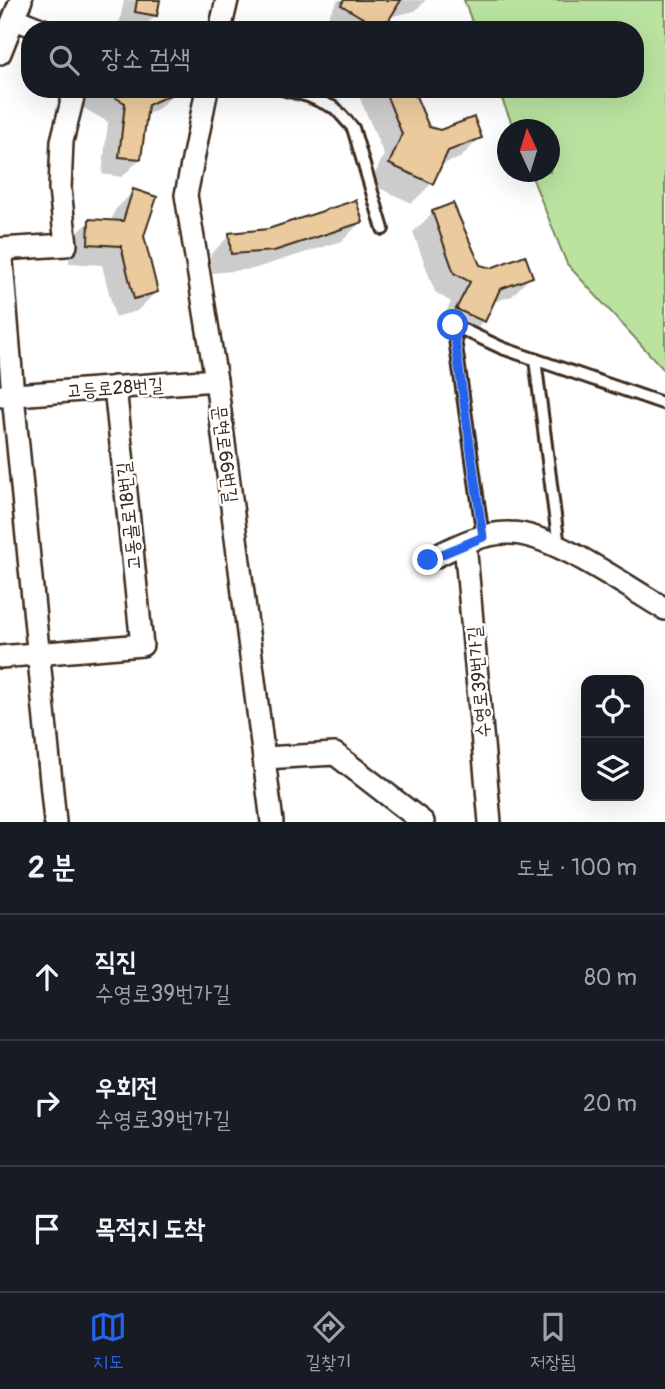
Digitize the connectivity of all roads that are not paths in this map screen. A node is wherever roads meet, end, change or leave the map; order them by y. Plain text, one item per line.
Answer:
1 (227, 0) edge
2 (18, 9) edge
3 (32, 21) edge
4 (222, 21) edge
5 (0, 53) edge
6 (73, 98) edge
7 (205, 98) edge
8 (312, 98) edge
9 (383, 229) dead end
10 (1, 249) edge
11 (536, 359) junction
12 (216, 380) junction
13 (115, 387) junction
14 (7, 396) edge
15 (665, 404) edge
16 (474, 540) junction
17 (559, 547) junction
18 (428, 560) dead end
19 (665, 609) edge
20 (40, 653) junction
21 (0, 657) edge
22 (264, 758) junction
23 (55, 822) edge
24 (271, 822) edge
25 (423, 822) edge
26 (490, 822) edge

1 - 4 street
2 - 3 street
2 - 5 street
6 - 10 street
7 - 12 street, 문현로66번길
8 - 9 lane
10 - 14 street
11 - 15 lane
11 - 16 lane, 수영로39번가길
11 - 17 lane
12 - 13 street, 고등로28번길
12 - 22 street, 문현로66번길
13 - 14 street, 고등로28번길
13 - 20 street, 고동골로18번길
14 - 20 street
16 - 17 street
16 - 18 street
16 - 26 street, 수영로39번가길
17 - 19 street
20 - 21 street
20 - 23 street
22 - 24 street, 문현로66번길
22 - 25 street

